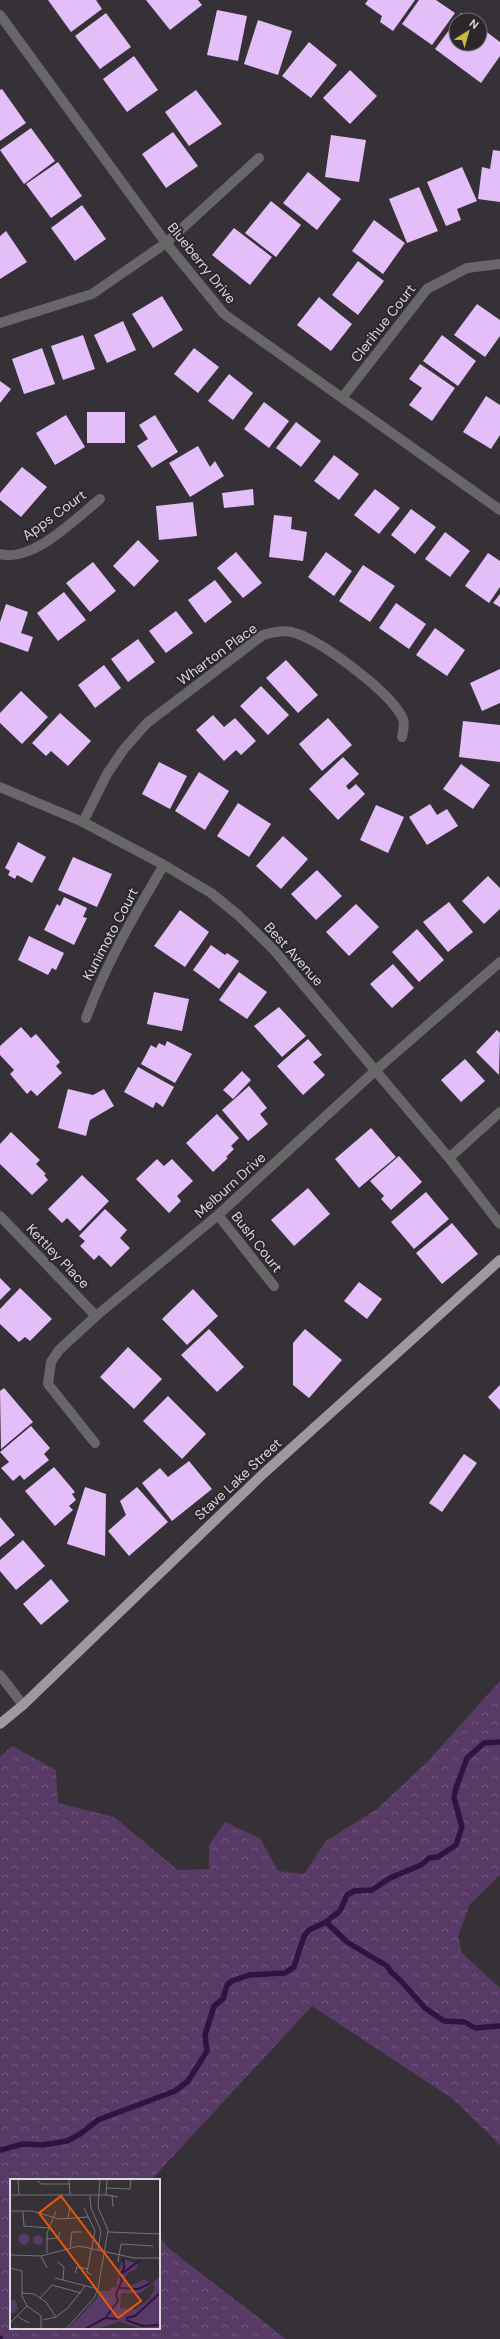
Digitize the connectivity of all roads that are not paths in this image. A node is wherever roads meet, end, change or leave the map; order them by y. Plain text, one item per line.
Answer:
1 (0, 15) edge
2 (260, 158) dead end
3 (166, 243) junction
4 (500, 264) edge
5 (0, 323) edge
6 (342, 398) junction
7 (100, 499) dead end
8 (500, 510) edge
9 (0, 554) edge
10 (402, 737) dead end
11 (0, 787) edge
12 (83, 822) junction
13 (164, 865) junction
14 (500, 962) edge
15 (86, 1018) dead end
16 (376, 1070) junction
17 (500, 1112) edge
18 (449, 1158) junction
19 (218, 1215) junction
20 (0, 1216) edge
21 (500, 1224) edge
22 (500, 1260) edge
23 (274, 1286) dead end
24 (96, 1316) junction
25 (96, 1443) dead end
26 (0, 1675) edge
27 (23, 1705) junction
28 (0, 1724) edge

1 - 3 street, Blueberry Drive
2 - 3 street
3 - 5 street
3 - 6 street, Blueberry Drive
4 - 6 street, Clerihue Court
6 - 8 street, Blueberry Drive
7 - 9 street, Apps Court
10 - 12 street, Wharton Place
11 - 12 street, Best Avenue
12 - 13 street, Best Avenue
13 - 15 street, Kunimoto Court
13 - 16 street, Best Avenue
14 - 16 street, Melburn Drive
16 - 18 street, Best Avenue
16 - 19 street, Melburn Drive
17 - 18 street
18 - 21 street, Best Avenue
19 - 23 street, Bush Court
19 - 24 street, Melburn Drive
20 - 24 street, Kettley Place
22 - 27 main road, Stave Lake Street
24 - 25 street, Melburn Drive
26 - 27 street
27 - 28 main road, Stave Lake Street

